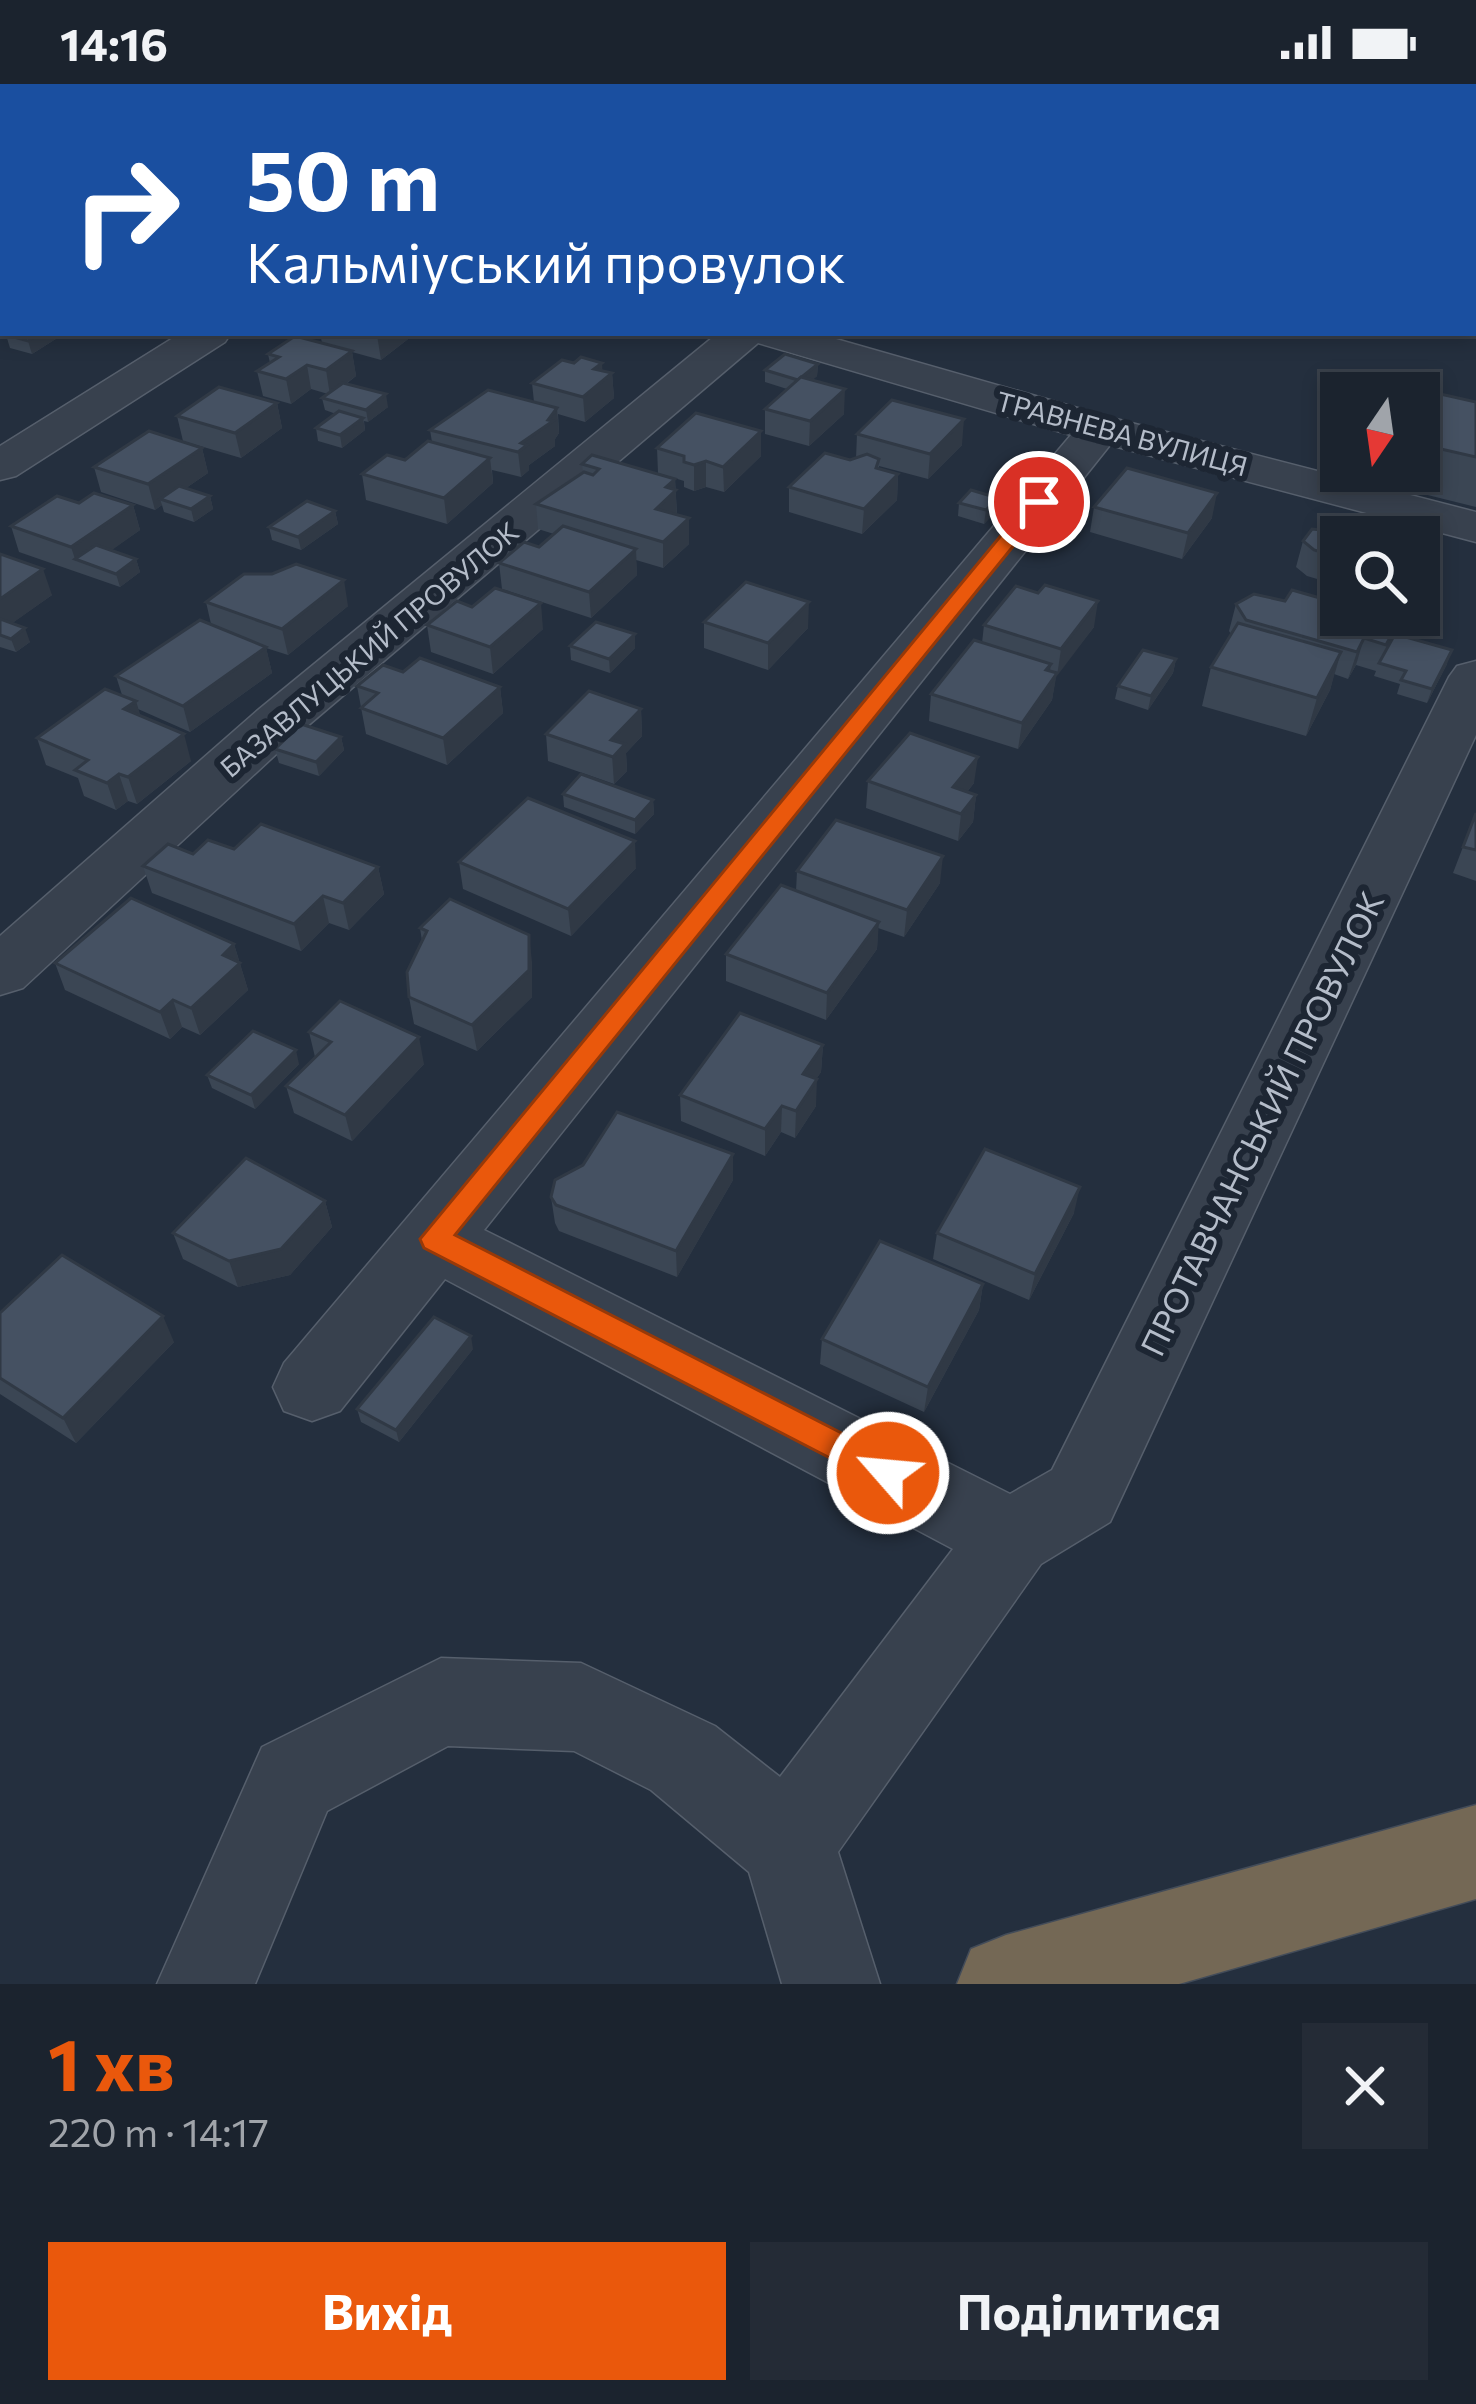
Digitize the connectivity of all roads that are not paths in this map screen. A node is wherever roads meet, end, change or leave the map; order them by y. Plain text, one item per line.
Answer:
1 (205, 336) edge
2 (740, 336) edge
3 (779, 336) edge
4 (1100, 429) junction
5 (0, 466) edge
6 (1476, 527) edge
7 (1476, 677) edge
8 (0, 972) edge
9 (435, 1239) junction
10 (312, 1388) dead end
11 (1012, 1537) junction
12 (788, 1844) junction
13 (1476, 1852) edge
14 (206, 1984) edge
15 (831, 1984) edge
16 (1006, 1984) edge

1 - 5 street
2 - 8 street, БАЗАВЛУЦЬКИЙ ПРОВУЛОК
3 - 4 street, ТРАВНЕВА ВУЛИЦЯ
4 - 6 street, ТРАВНЕВА ВУЛИЦЯ
4 - 9 street
7 - 11 street, ПРОТАВЧАНСЬКИЙ ПРОВУЛОК
9 - 10 street
9 - 11 street
11 - 12 street
12 - 14 street
12 - 15 street
13 - 16 highway

